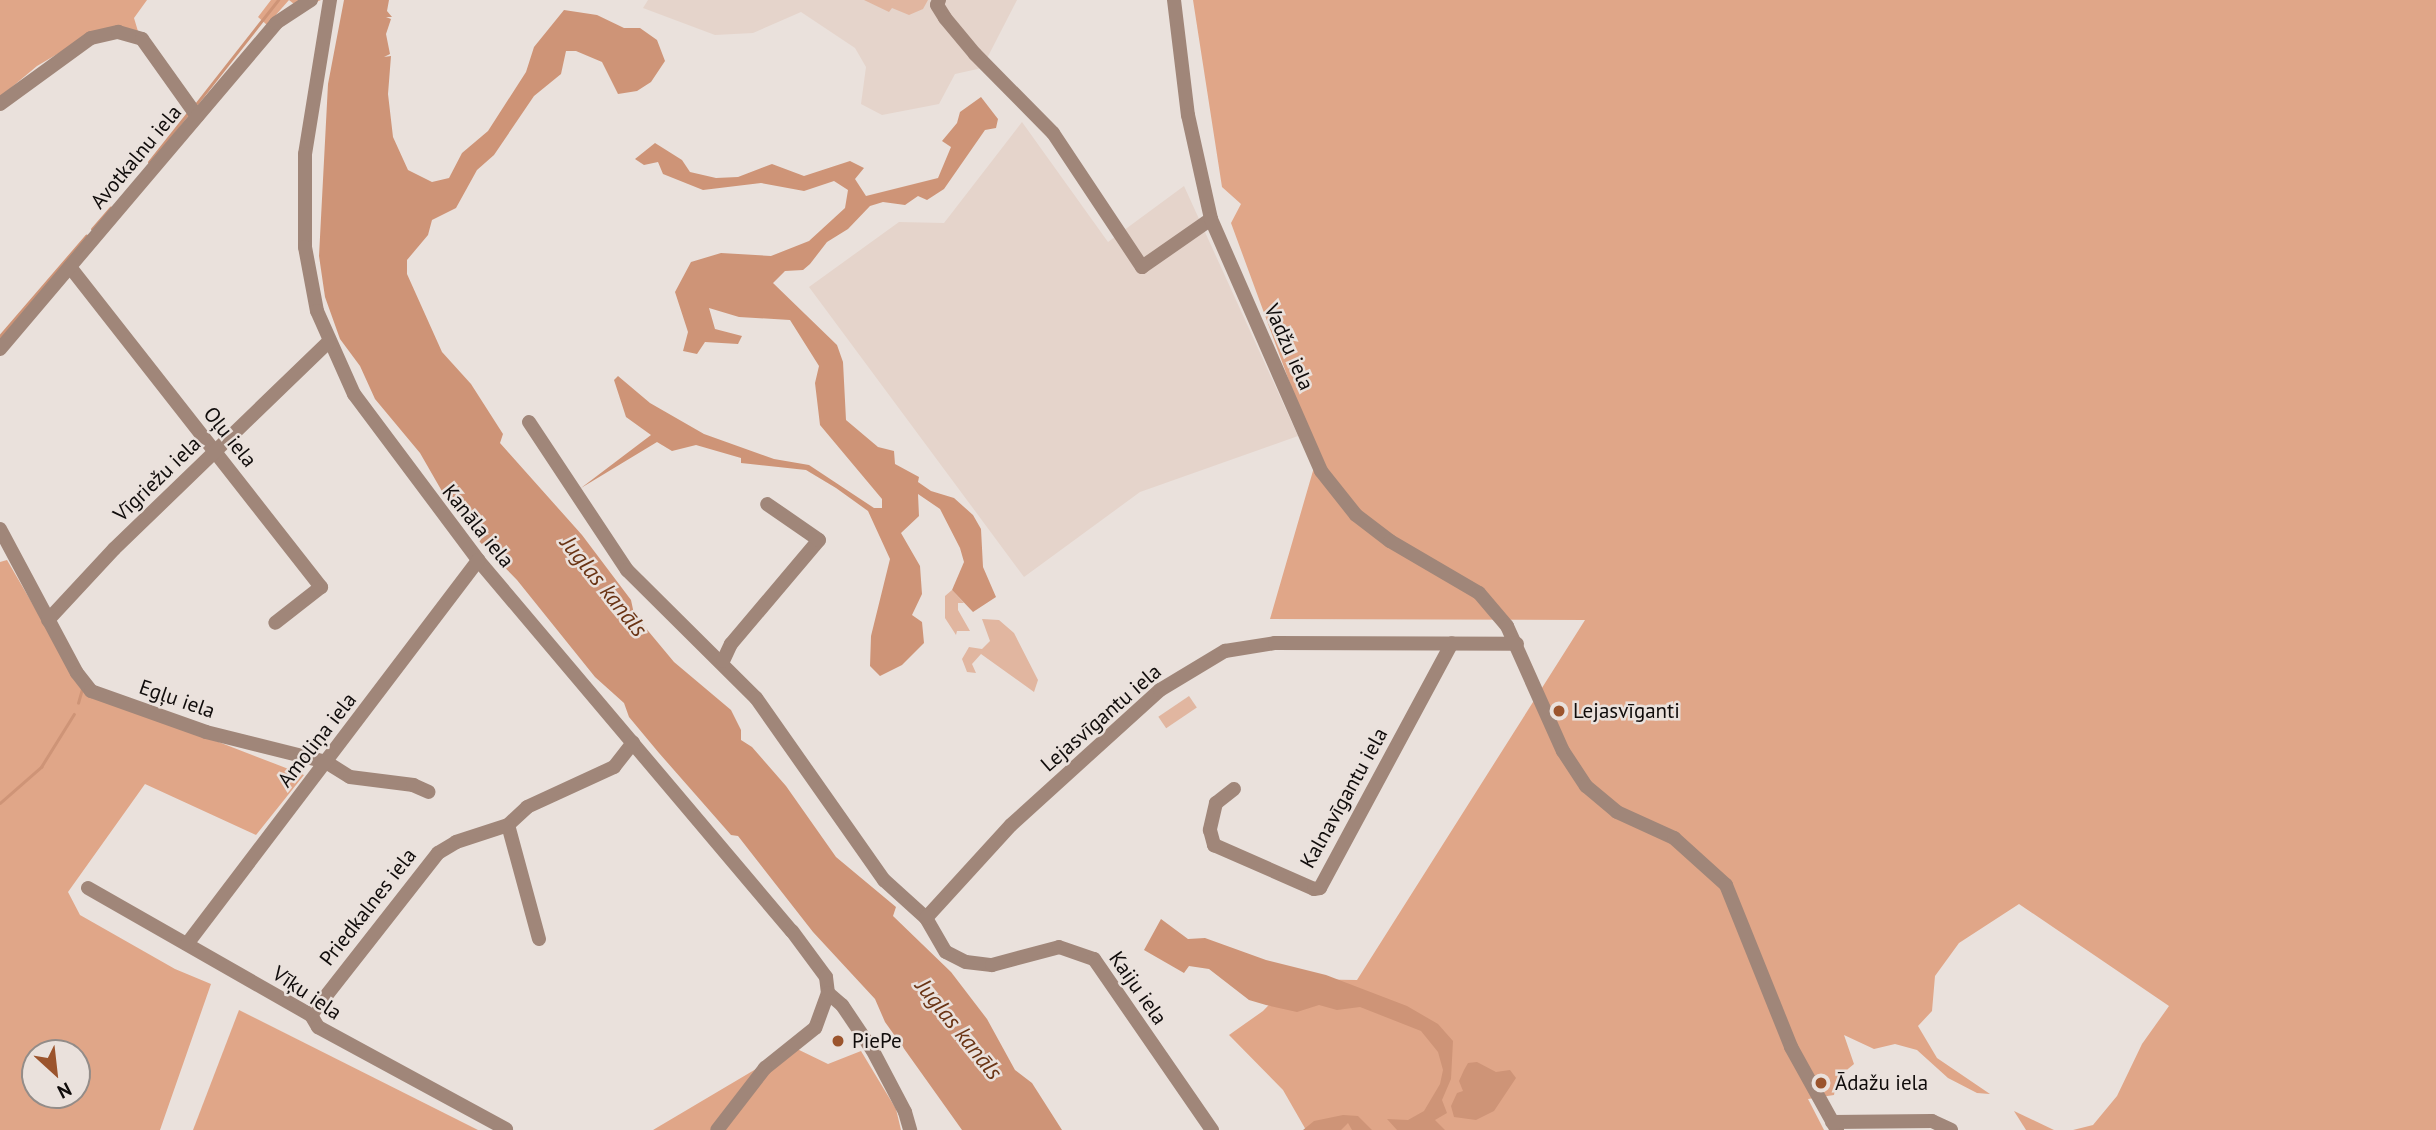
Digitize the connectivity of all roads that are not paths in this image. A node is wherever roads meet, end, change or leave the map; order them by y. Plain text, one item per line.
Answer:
1 (311, 0) edge
2 (330, 0) edge
3 (939, 0) edge
4 (1174, 0) edge
5 (0, 104) edge
6 (197, 116) junction
7 (1211, 219) junction
8 (70, 267) junction
9 (328, 342) junction
10 (0, 349) edge
11 (529, 422) dead end
12 (215, 453) junction
13 (767, 504) dead end
14 (0, 529) edge
15 (478, 560) junction
16 (48, 620) junction
17 (275, 624) dead end
18 (1452, 643) junction
19 (1517, 644) junction
20 (723, 661) junction
21 (634, 743) junction
22 (326, 762) junction
23 (1234, 789) dead end
24 (429, 792) dead end
25 (508, 825) junction
26 (88, 888) dead end
27 (926, 918) junction
28 (539, 939) dead end
29 (187, 944) junction
30 (828, 993) junction
31 (311, 1016) junction
32 (1834, 1126) edge
33 (506, 1129) edge
34 (718, 1130) edge
35 (910, 1130) edge
36 (1212, 1130) edge
37 (1951, 1130) edge

1 - 6 street, Avotkalnu iela
2 - 9 street, Kanāla iela
3 - 7 street
4 - 7 street, Vadžu iela
5 - 6 street
6 - 8 street, Avotkalnu iela
7 - 19 street, Vadžu iela
8 - 10 street, Avotkalnu iela
8 - 12 street, Oļu iela
9 - 12 street, Vīgriežu iela
9 - 15 street, Kanāla iela
11 - 20 street, Kaiju iela
12 - 16 street, Vīgriežu iela
12 - 17 street, Oļu iela
13 - 20 street
14 - 16 street, Egļu iela
15 - 21 street, Kanāla iela
15 - 22 street, Amoliņa iela
16 - 22 street, Egļu iela
18 - 19 street, Lejasvīgantu iela
18 - 23 street, Kalnavīgantu iela
18 - 27 street, Lejasvīgantu iela
19 - 32 street, Vadžu iela
20 - 27 street, Kaiju iela
21 - 25 street
21 - 30 street, Kanāla iela
22 - 24 street, Egļu iela
22 - 29 street, Amoliņa iela
25 - 28 street
25 - 31 street, Priedkalnes iela
26 - 29 street, Vīķu iela
27 - 36 street, Kaiju iela
29 - 31 street, Vīķu iela
30 - 34 street
30 - 35 street, Kanāla iela
31 - 33 street, Vīķu iela
32 - 37 street

